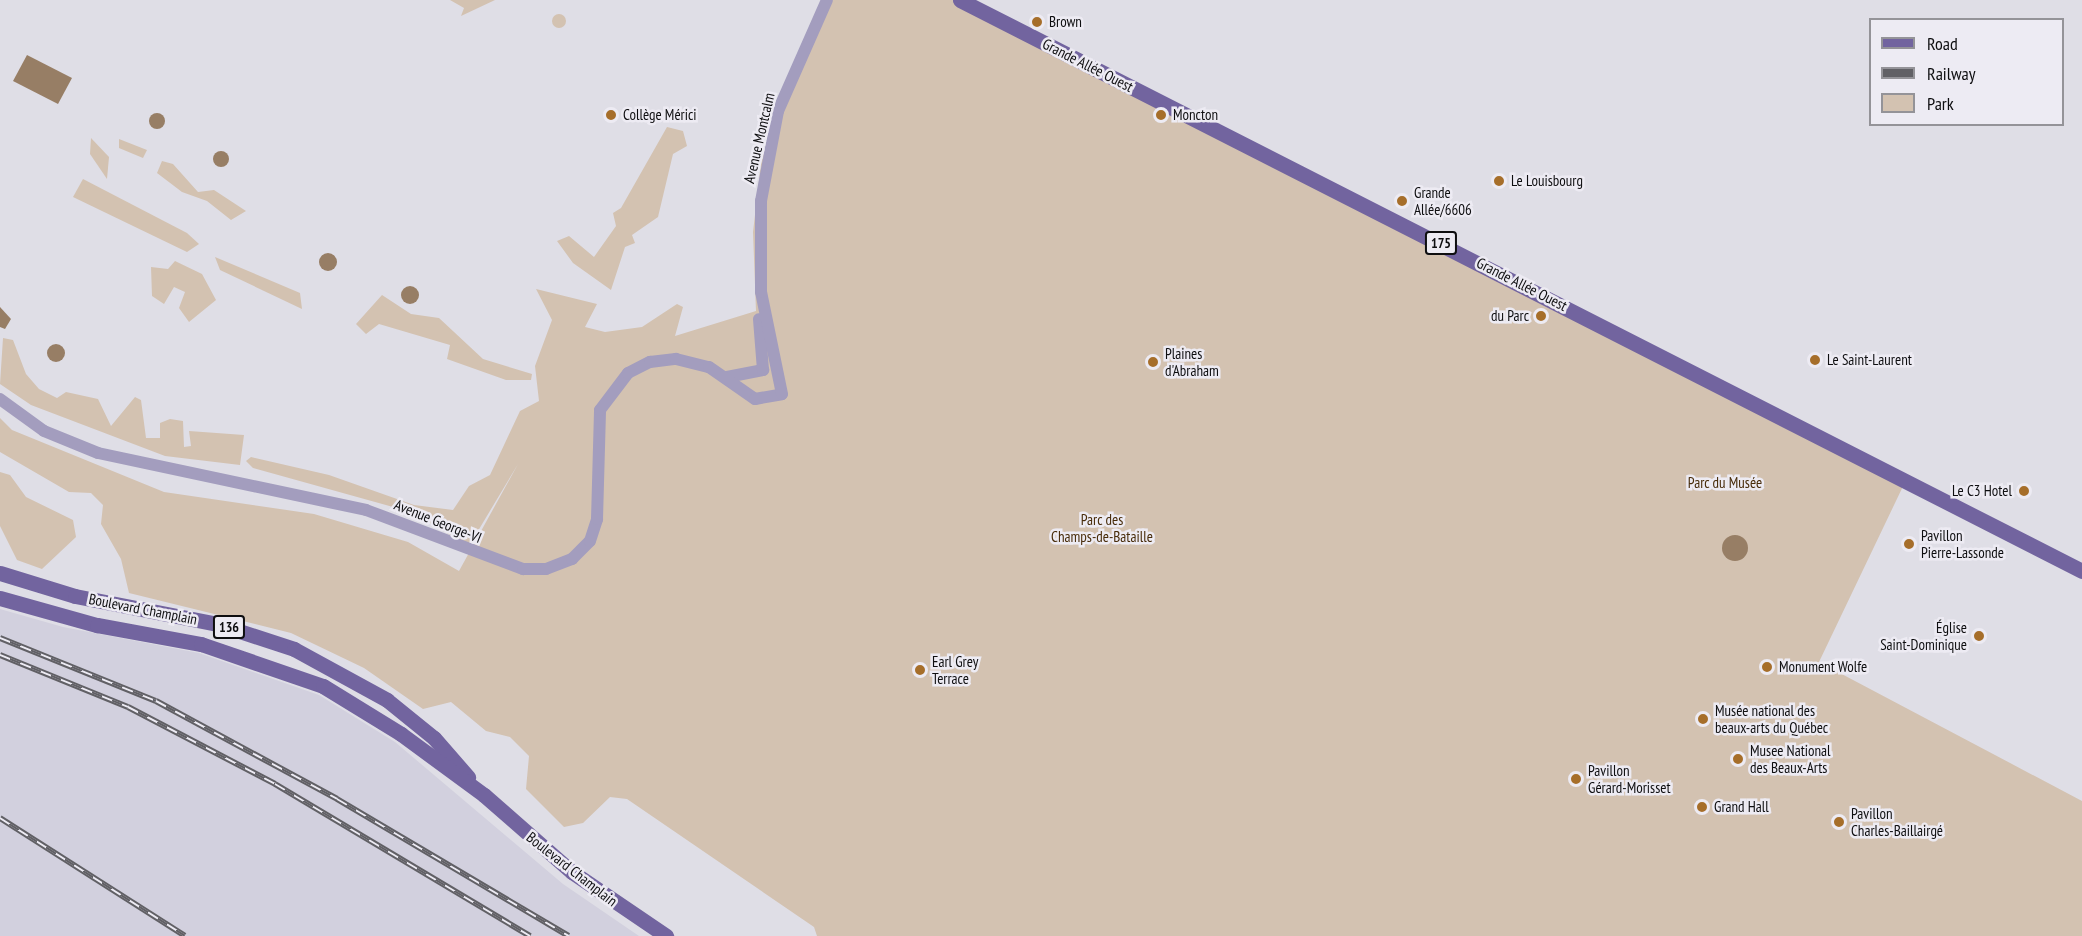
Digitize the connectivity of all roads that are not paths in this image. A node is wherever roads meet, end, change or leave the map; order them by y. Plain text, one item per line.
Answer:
1 (827, 0) edge
2 (960, 0) edge
3 (761, 292) junction
4 (727, 377) junction
5 (782, 394) joint
6 (0, 399) edge
7 (2082, 571) edge
8 (0, 573) edge
9 (0, 598) edge
10 (484, 795) junction
11 (666, 936) edge

1 - 3 street, Avenue Montcalm
2 - 7 main road, Grande Allée Ouest / 175
3 - 4 street, Avenue Montcalm
3 - 5 street, Avenue Montcalm
4 - 5 street, Avenue George-VI
4 - 6 street, Avenue George-VI
8 - 10 main road, Boulevard Champlain / 136
9 - 10 main road, Boulevard Champlain / 136
10 - 11 main road, Boulevard Champlain

